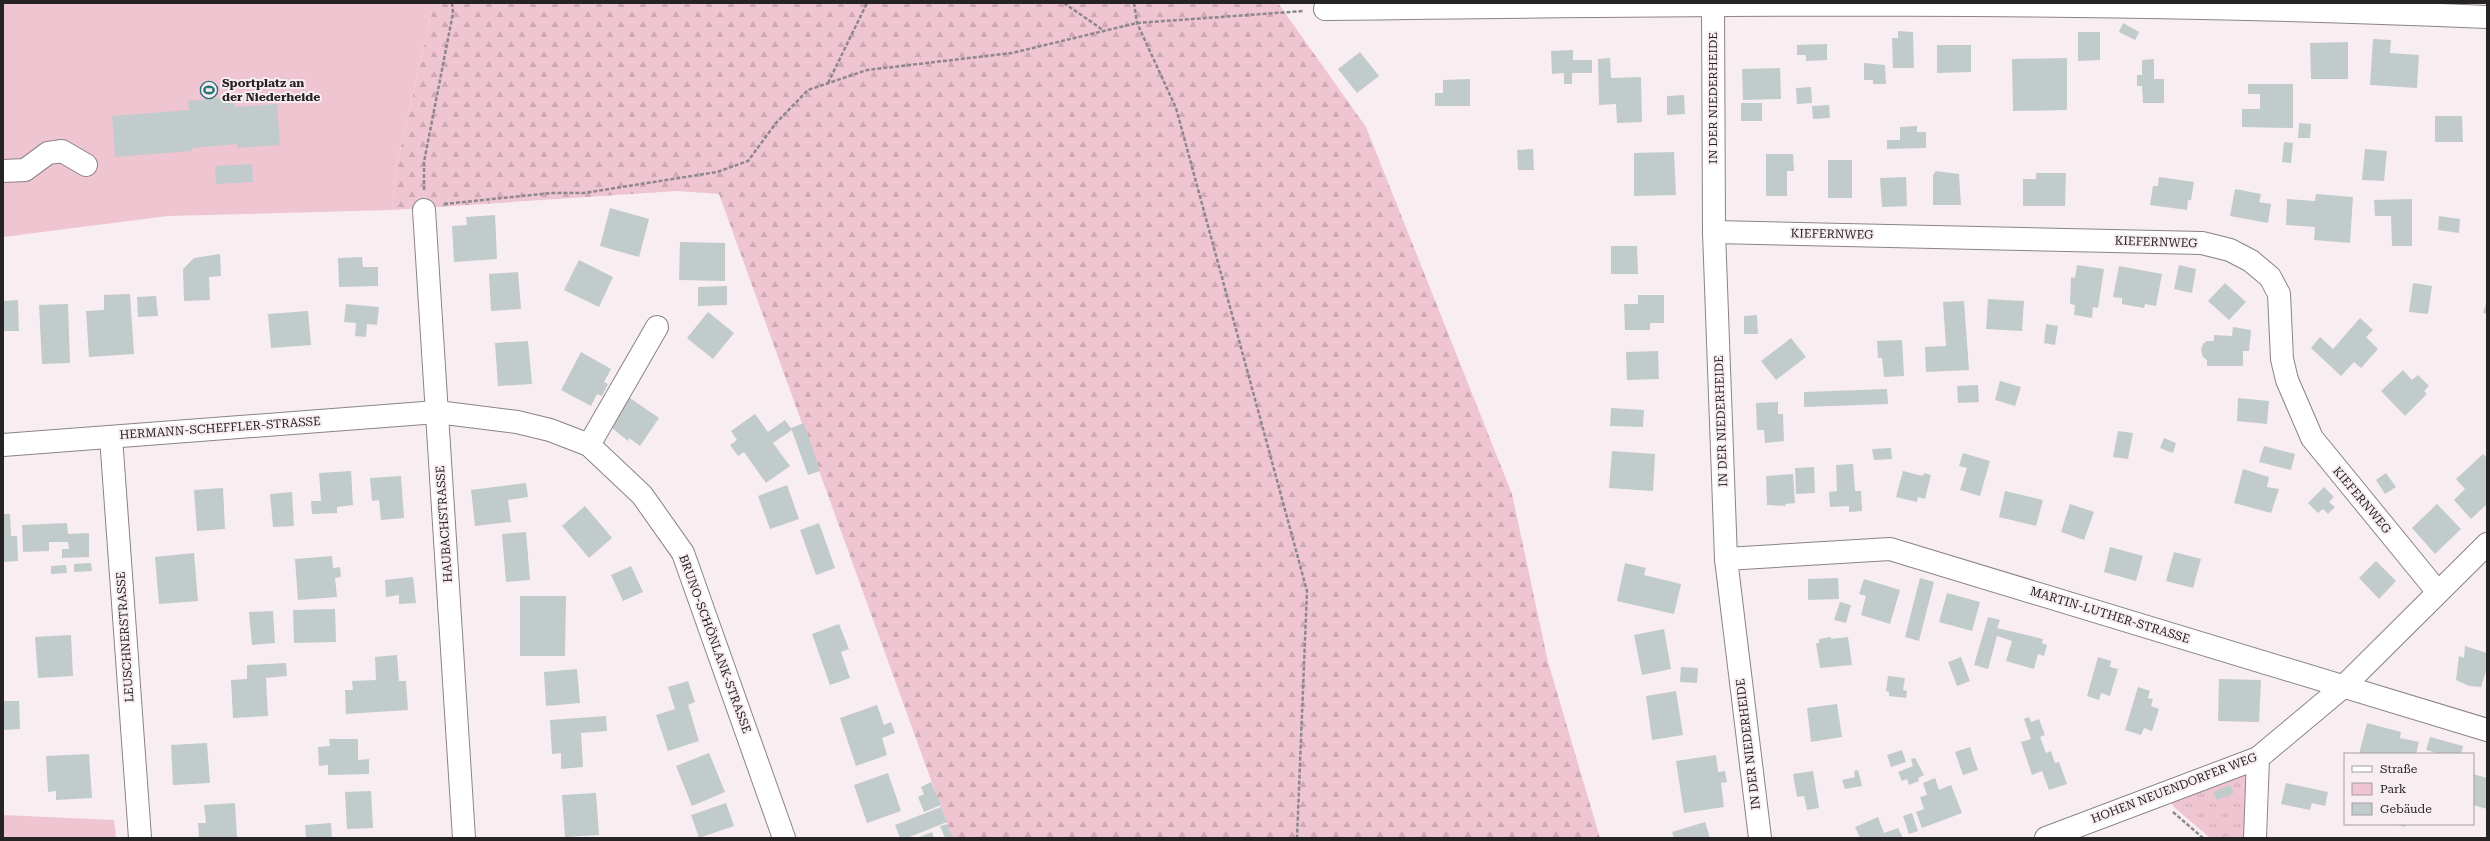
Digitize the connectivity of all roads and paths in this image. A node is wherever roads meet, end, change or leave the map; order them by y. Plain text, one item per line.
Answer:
1 (452, 3) edge
2 (867, 3) edge
3 (1064, 3) edge
4 (1134, 3) edge
5 (1713, 3) edge
6 (1325, 9) joint
7 (2487, 17) edge
8 (1137, 23) junction
9 (1104, 30) junction
10 (828, 83) junction
11 (86, 165) dead end
12 (3, 171) edge
13 (424, 210) junction
14 (1714, 232) junction
15 (657, 327) dead end
16 (437, 412) junction
17 (111, 437) junction
18 (3, 445) edge
19 (589, 445) junction
20 (2487, 544) edge
21 (1726, 559) junction
22 (2437, 591) junction
23 (2344, 686) junction
24 (2487, 730) edge
25 (2258, 758) junction
26 (2160, 794) junction
27 (140, 838) edge
28 (464, 838) edge
29 (784, 838) edge
30 (1297, 838) edge
31 (1760, 838) edge
32 (2046, 838) edge
33 (2202, 838) edge
34 (2255, 838) edge

1 - 13 path
2 - 10 path
3 - 9 path
4 - 8 path
5 - 6 street
5 - 7 street
5 - 14 street, IN DER NIEDERHEIDE
6 - 8 path
8 - 9 path
8 - 30 path
9 - 10 path
10 - 13 path
11 - 12 street
13 - 16 street, HAUBACHSTRASSE
14 - 21 street, IN DER NIEDERHEIDE
14 - 22 street, KIEFERNWEG
15 - 19 street
16 - 17 street, HERMANN-SCHEFFLER-STRASSE
16 - 19 street, BRUNO-SCHÖNLANK-STRASSE
16 - 28 street, HAUBACHSTRASSE
17 - 18 street, HERMANN-SCHEFFLER-STRASSE
17 - 27 street, LEUSCHNERSTRASSE
19 - 29 street, BRUNO-SCHÖNLANK-STRASSE
20 - 22 street, HOHEN NEUENDORFER WEG
21 - 23 street, MARTIN-LUTHER-STRASSE
21 - 31 street, IN DER NIEDERHEIDE
22 - 23 street, HOHEN NEUENDORFER WEG
23 - 24 street, MARTIN-LUTHER-STRASSE
23 - 25 street, HOHEN NEUENDORFER WEG
25 - 26 street, HOHEN NEUENDORFER WEG
25 - 34 street
26 - 32 street, HOHEN NEUENDORFER WEG
26 - 33 path

